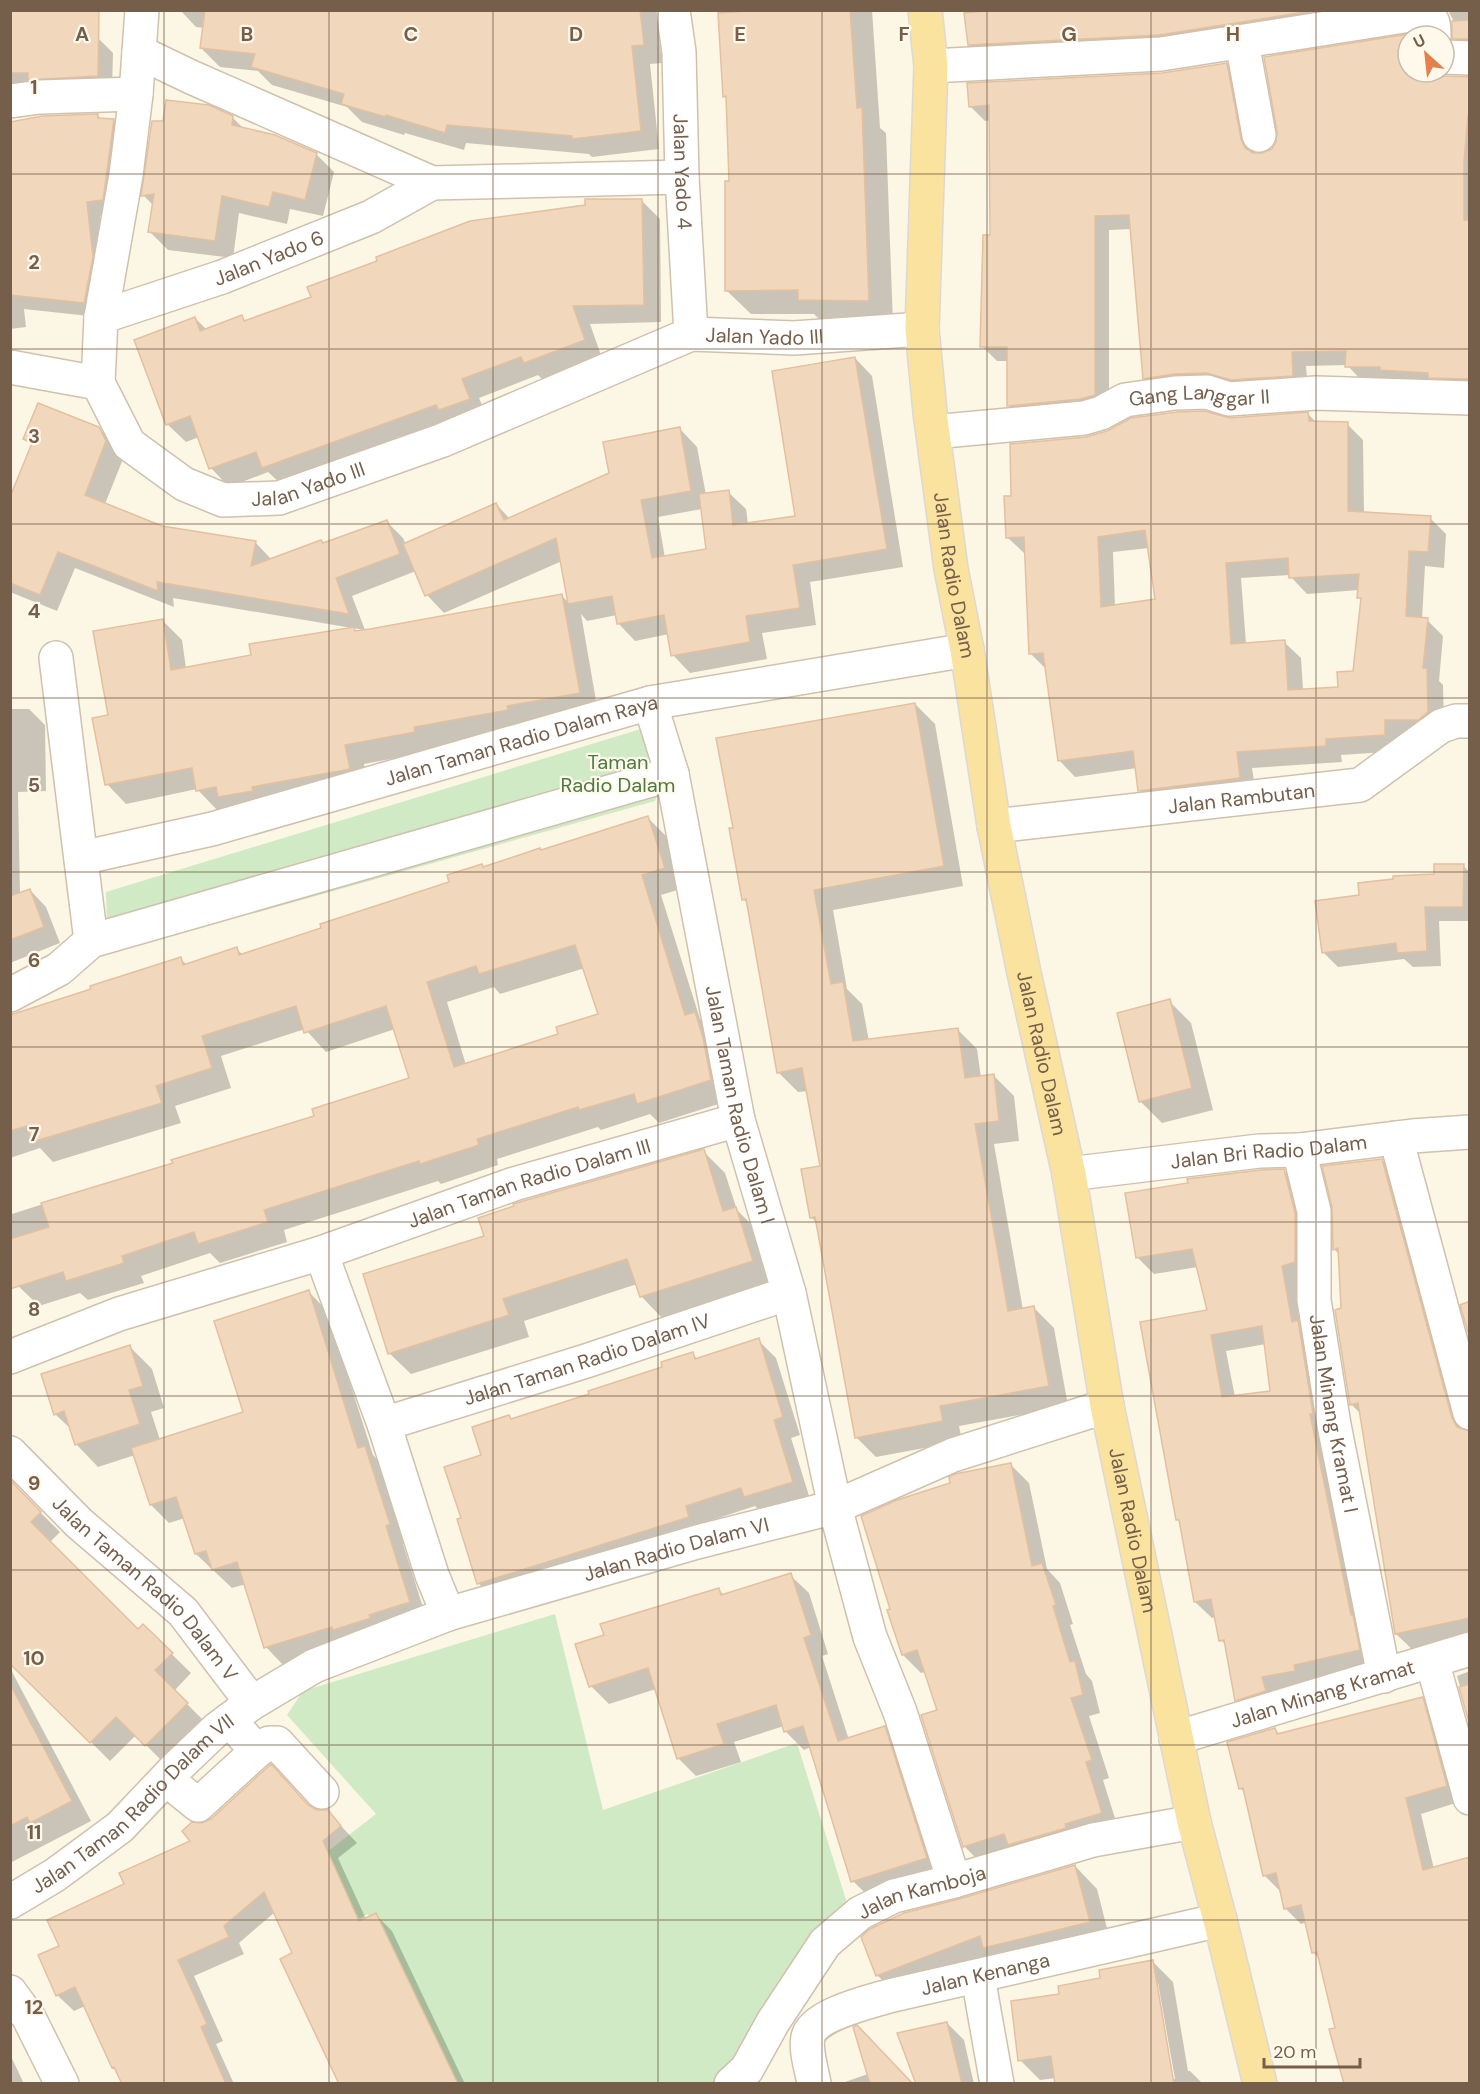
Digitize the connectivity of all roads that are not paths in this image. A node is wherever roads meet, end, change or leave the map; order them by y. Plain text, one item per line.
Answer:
1 (142, 10) edge
2 (673, 10) edge
3 (925, 10) edge
4 (1433, 24) edge
5 (1242, 42) junction
6 (139, 52) junction
7 (931, 66) junction
8 (136, 94) junction
9 (10, 101) edge
10 (1259, 135) dead end
11 (681, 177) junction
12 (432, 183) junction
13 (101, 317) junction
14 (922, 329) junction
15 (691, 334) junction
16 (10, 367) edge
17 (98, 383) junction
18 (1470, 398) edge
19 (933, 432) junction
20 (967, 650) junction
21 (56, 658) dead end
22 (650, 703) junction
23 (1470, 721) edge
24 (672, 774) junction
25 (994, 825) junction
26 (81, 858) junction
27 (91, 941) junction
28 (10, 995) edge
29 (738, 1120) junction
30 (1470, 1132) edge
31 (1396, 1138) junction
32 (1299, 1150) junction
33 (1069, 1174) junction
34 (321, 1253) junction
35 (789, 1293) junction
36 (10, 1357) edge
37 (1107, 1406) junction
38 (1470, 1413) edge
39 (384, 1424) junction
40 (10, 1453) edge
41 (835, 1507) junction
42 (448, 1614) junction
43 (1470, 1649) edge
44 (1432, 1662) junction
45 (1384, 1676) junction
46 (240, 1712) junction
47 (1176, 1738) junction
48 (257, 1751) junction
49 (166, 1779) junction
50 (322, 1792) dead end
51 (1470, 1798) edge
52 (1194, 1822) junction
53 (954, 1881) junction
54 (10, 1902) edge
55 (1220, 1920) junction
56 (978, 1977) junction
57 (10, 1992) edge
58 (62, 2084) edge
59 (731, 2084) edge
60 (814, 2084) edge
61 (997, 2084) edge
62 (1260, 2084) edge

1 - 6 street, Jalan Yado III
2 - 11 street, Jalan Yado 4
3 - 7 main road, Jalan Radio Dalam
4 - 5 street
5 - 7 street
5 - 10 street
6 - 8 street, Jalan Yado III
6 - 12 street, Jalan Yado 6
7 - 14 main road, Jalan Radio Dalam
8 - 9 street
8 - 13 street, Jalan Yado III
11 - 12 street, Jalan Yado 6
11 - 15 street, Jalan Yado 4
12 - 13 street, Jalan Yado 6
13 - 17 street, Jalan Yado III
14 - 15 street, Jalan Yado III
14 - 19 main road, Jalan Radio Dalam
15 - 17 street, Jalan Yado III
16 - 17 street
18 - 19 street, Gang Langgar II
19 - 20 main road, Jalan Radio Dalam
20 - 22 street, Jalan Taman Radio Dalam Raya
20 - 25 main road, Jalan Radio Dalam
21 - 26 street
22 - 24 street, Jalan Taman Radio Dalam I
22 - 26 street, Jalan Taman Radio Dalam Raya
23 - 25 street, Jalan Rambutan
24 - 27 street
24 - 29 street, Jalan Taman Radio Dalam I
25 - 33 main road, Jalan Radio Dalam
26 - 27 street
27 - 28 street
29 - 34 street, Jalan Taman Radio Dalam III
29 - 35 street, Jalan Taman Radio Dalam I
30 - 31 street, Jalan Bri Radio Dalam
31 - 32 street, Jalan Bri Radio Dalam
31 - 38 street
32 - 33 street, Jalan Bri Radio Dalam
32 - 45 street, Jalan Minang Kramat I
33 - 37 main road, Jalan Radio Dalam
34 - 36 street, Jalan Taman Radio Dalam III
34 - 39 street
35 - 39 street, Jalan Taman Radio Dalam IV
35 - 41 street, Jalan Taman Radio Dalam I
37 - 41 street, Jalan Radio Dalam VI
37 - 47 main road, Jalan Radio Dalam
39 - 42 street
40 - 46 street, Jalan Taman Radio Dalam V
41 - 42 street, Jalan Radio Dalam VI
41 - 53 street, Jalan Taman Radio Dalam I
42 - 46 street, Jalan Radio Dalam VI
43 - 44 street, Jalan Minang Kramat
44 - 45 street, Jalan Minang Kramat
44 - 51 street
45 - 47 street, Jalan Minang Kramat
46 - 48 street, Jalan Taman Radio Dalam V
46 - 49 street, Jalan Taman Radio Dalam VII
47 - 52 main road, Jalan Radio Dalam
48 - 49 street
48 - 50 street
49 - 54 street, Jalan Taman Radio Dalam VII
52 - 53 street, Jalan Kamboja
52 - 55 main road, Jalan Radio Dalam
53 - 59 street, Jalan Kamboja
55 - 56 street, Jalan Kenanga
55 - 62 main road, Jalan Radio Dalam
56 - 60 street, Jalan Kenanga
56 - 61 street
57 - 58 street

